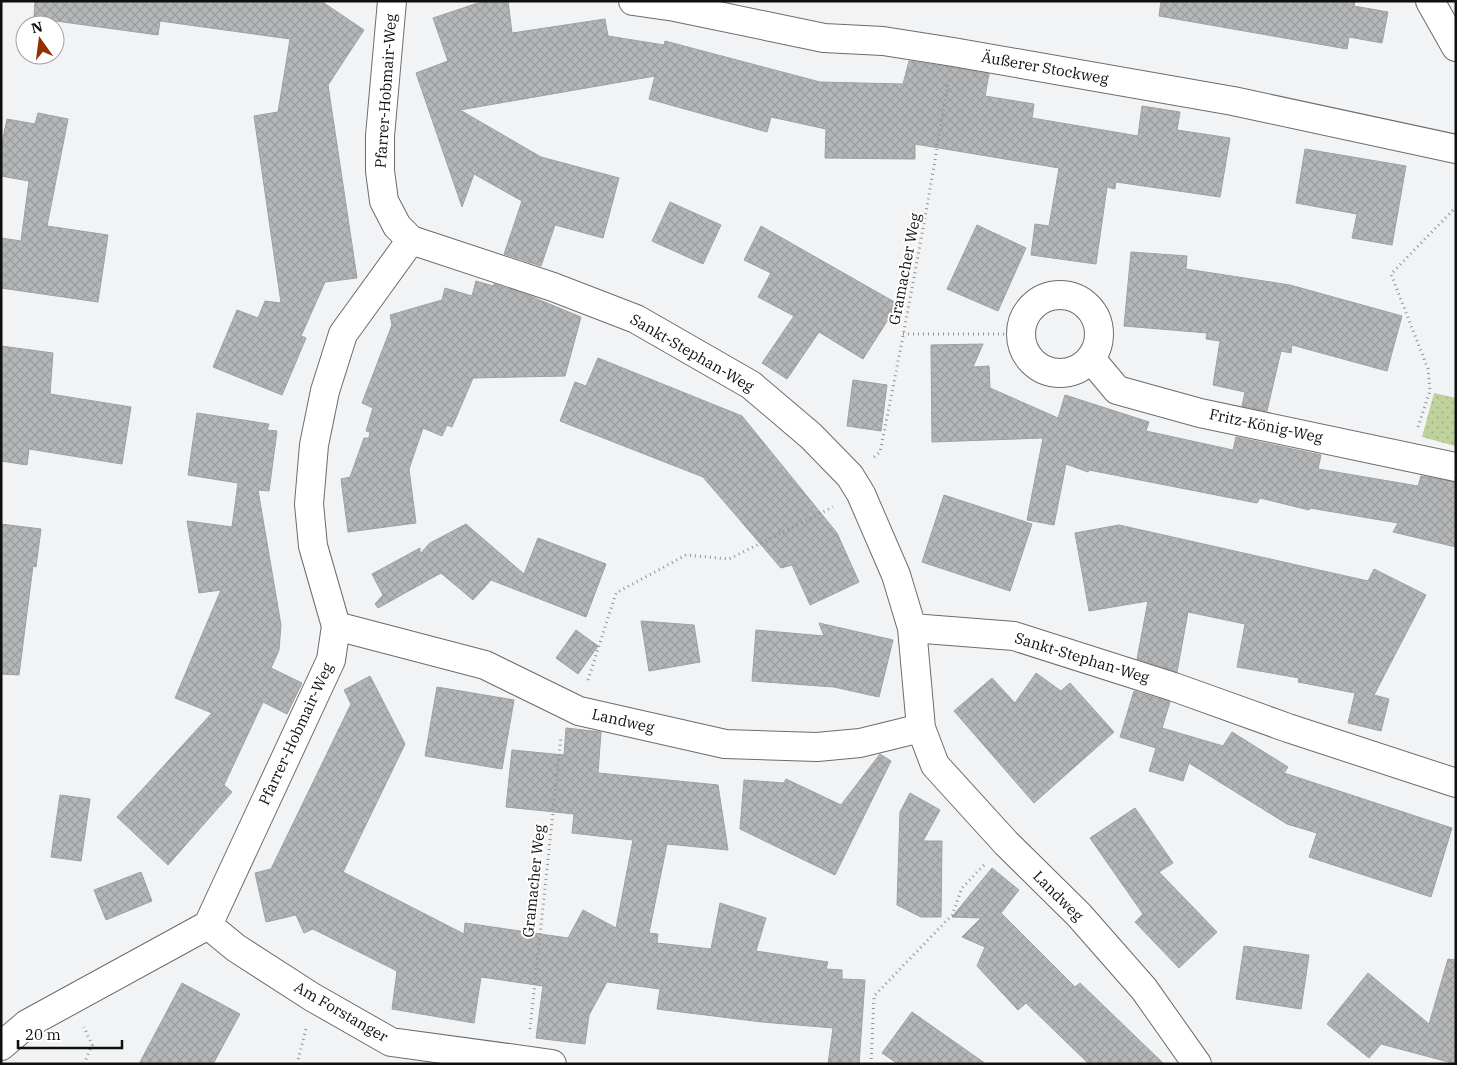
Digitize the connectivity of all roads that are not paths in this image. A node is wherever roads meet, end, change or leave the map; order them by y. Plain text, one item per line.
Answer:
1 (392, 1) edge
2 (633, 1) edge
3 (1430, 1) edge
4 (1456, 47) edge
5 (1456, 149) edge
6 (411, 240) junction
7 (1091, 359) junction
8 (1456, 467) edge
9 (336, 626) junction
10 (912, 628) junction
11 (921, 728) junction
12 (1456, 783) edge
13 (208, 925) junction
14 (1, 1046) edge
15 (539, 1062) edge
16 (1197, 1064) edge

1 - 6 street, Pfarrer-Hobmair-Weg
2 - 5 street, Äußerer Stockweg
3 - 4 street
6 - 9 street, Pfarrer-Hobmair-Weg
6 - 10 street, Sankt-Stephan-Weg
7 - 7 street
7 - 8 street, Fritz-König-Weg
9 - 11 street, Landweg
9 - 13 street, Pfarrer-Hobmair-Weg
10 - 11 street, Landweg
10 - 12 street, Sankt-Stephan-Weg
11 - 16 street, Landweg
13 - 14 street
13 - 15 street, Am Forstanger

